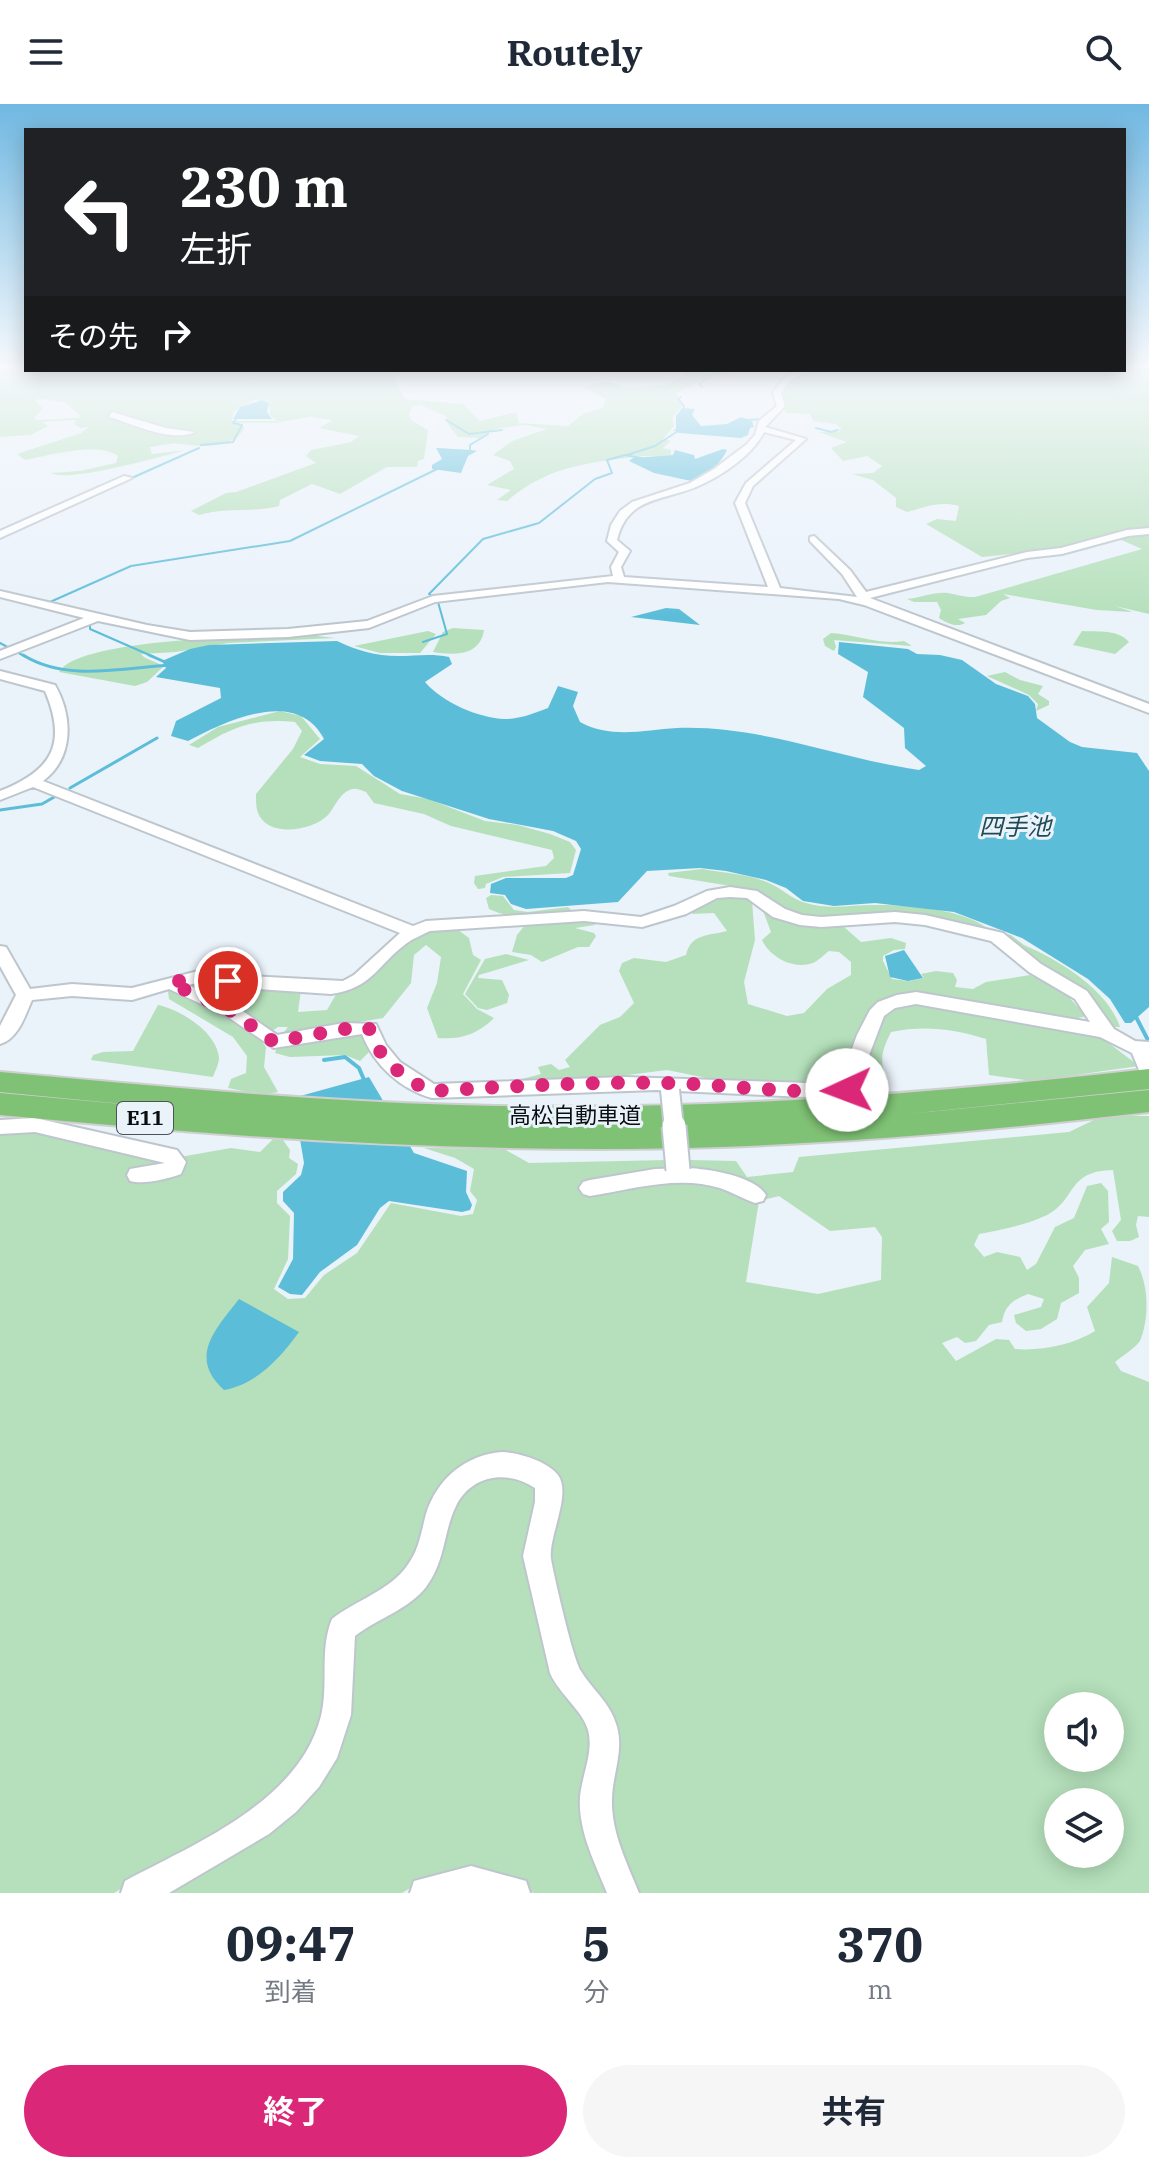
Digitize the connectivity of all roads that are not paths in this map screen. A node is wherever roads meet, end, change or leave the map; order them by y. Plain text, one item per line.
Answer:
1 (743, 450) edge
2 (789, 450) edge
3 (127, 478) dead end
4 (1149, 531) edge
5 (0, 535) edge
6 (814, 539) dead end
7 (619, 578) junction
8 (775, 590) junction
9 (0, 594) edge
10 (866, 599) junction
11 (94, 617) junction
12 (0, 655) edge
13 (0, 675) edge
14 (1149, 709) edge
15 (36, 783) junction
16 (0, 796) edge
17 (0, 805) edge
18 (414, 932) junction
19 (0, 951) edge
20 (170, 983) junction
21 (25, 995) junction
22 (1107, 1033) junction
23 (0, 1038) edge
24 (1145, 1049) edge
25 (0, 1082) edge
26 (669, 1087) junction
27 (1144, 1087) edge
28 (0, 1104) edge
29 (290, 1118) junction
30 (0, 1127) edge
31 (679, 1173) junction
32 (137, 1175) dead end
33 (590, 1188) dead end
34 (755, 1195) dead end
35 (137, 1893) edge
36 (426, 1893) edge
37 (514, 1893) edge
38 (623, 1893) edge

1 - 7 street
2 - 8 street
3 - 5 street
4 - 10 street
6 - 10 street
7 - 8 street
7 - 11 street
8 - 10 street
9 - 11 street
10 - 14 street
11 - 12 street
13 - 15 street
15 - 16 street
15 - 17 street
15 - 18 street
18 - 20 street
18 - 22 street
19 - 21 street
20 - 21 street
20 - 26 street
21 - 23 street
22 - 24 street
22 - 26 street
24 - 27 street
25 - 29 highway, 高松自動車道 / E11
26 - 31 street, bridge
27 - 29 highway, 高松自動車道 / E11
28 - 29 highway, 高松自動車道 / E11
30 - 32 street
31 - 33 street
31 - 34 street
35 - 38 street
36 - 37 street

